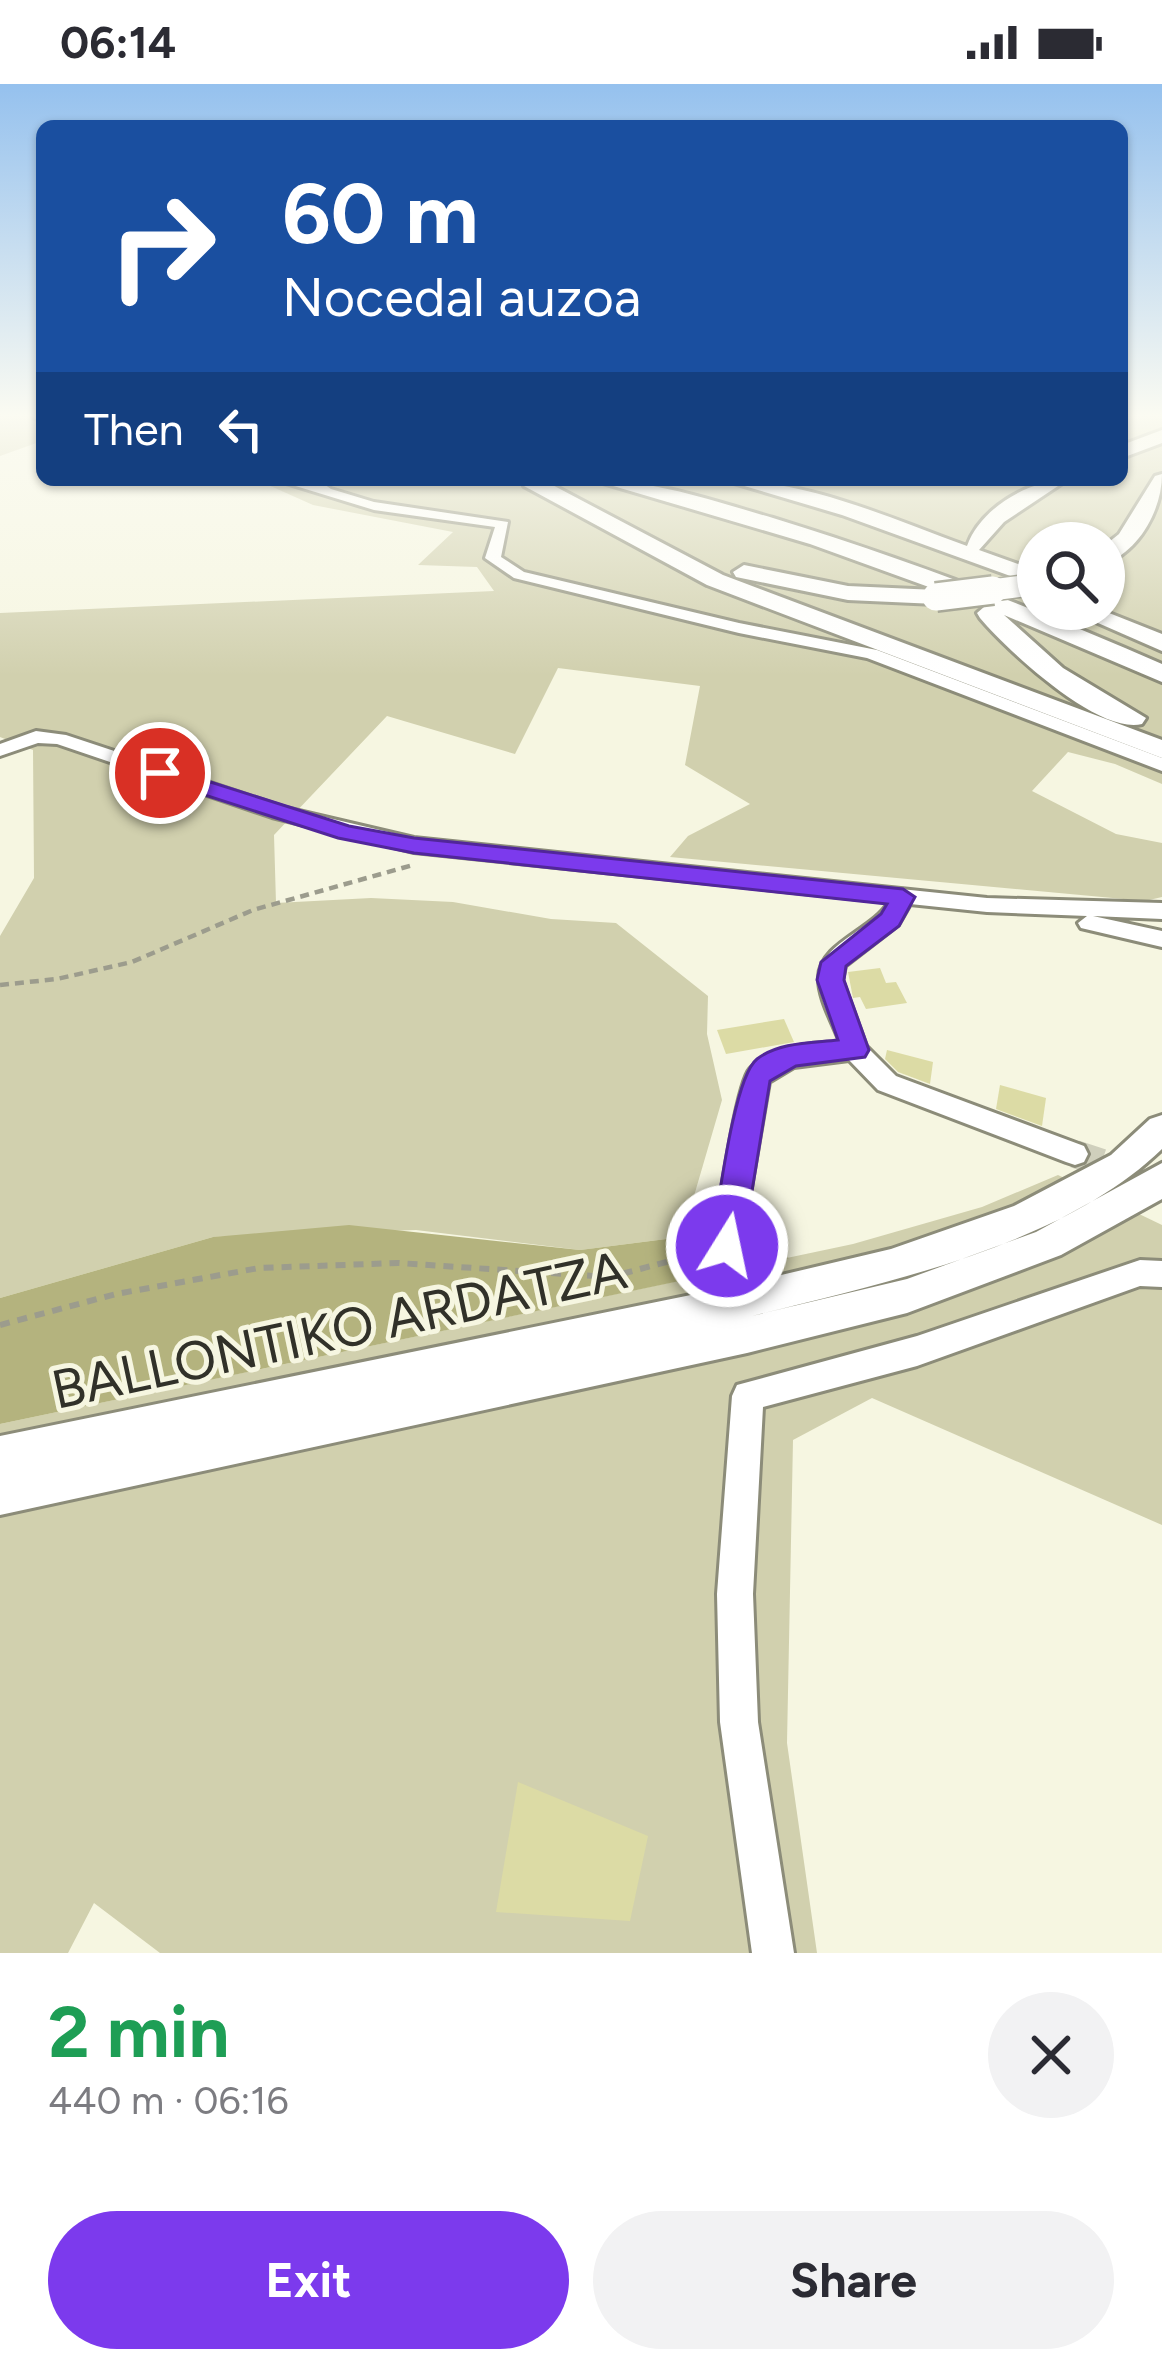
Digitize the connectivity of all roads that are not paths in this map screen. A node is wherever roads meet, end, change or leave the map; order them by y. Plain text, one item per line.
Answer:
1 (381, 502) edge
2 (568, 502) edge
3 (584, 502) edge
4 (689, 502) edge
5 (756, 502) edge
6 (814, 502) edge
7 (1018, 502) edge
8 (1149, 502) edge
9 (777, 525) junction
10 (1125, 540) edge
11 (977, 544) dead end
12 (1017, 577) edge
13 (1017, 579) edge
14 (1017, 587) edge
15 (1125, 611) edge
16 (989, 613) dead end
17 (1162, 624) edge
18 (1125, 628) edge
19 (1162, 643) edge
20 (1162, 662) edge
21 (1162, 674) edge
22 (1153, 727) edge
23 (0, 750) edge
24 (1162, 750) edge
25 (1162, 765) edge
26 (903, 897) junction
27 (986, 905) junction
28 (1162, 911) edge
29 (1162, 938) edge
30 (855, 1050) junction
31 (1162, 1128) edge
32 (1075, 1154) tunnel mouth
33 (1162, 1177) edge
34 (727, 1246) road end
35 (1162, 1274) edge
36 (0, 1456) edge
37 (0, 1494) edge
38 (773, 1953) edge

1 - 25 street
2 - 24 highway
3 - 14 highway, bridge
4 - 9 highway
5 - 13 highway
6 - 12 highway
7 - 11 highway
8 - 10 highway
9 - 20 highway
9 - 21 highway
15 - 17 highway
16 - 22 highway
18 - 19 highway
23 - 26 street
26 - 27 street
26 - 30 street
27 - 28 street
27 - 29 street
30 - 32 street
30 - 34 street
31 - 36 main road, BALLONTIKO ARDATZA
33 - 37 main road, BALLONTIKO ARDATZA
35 - 38 street

